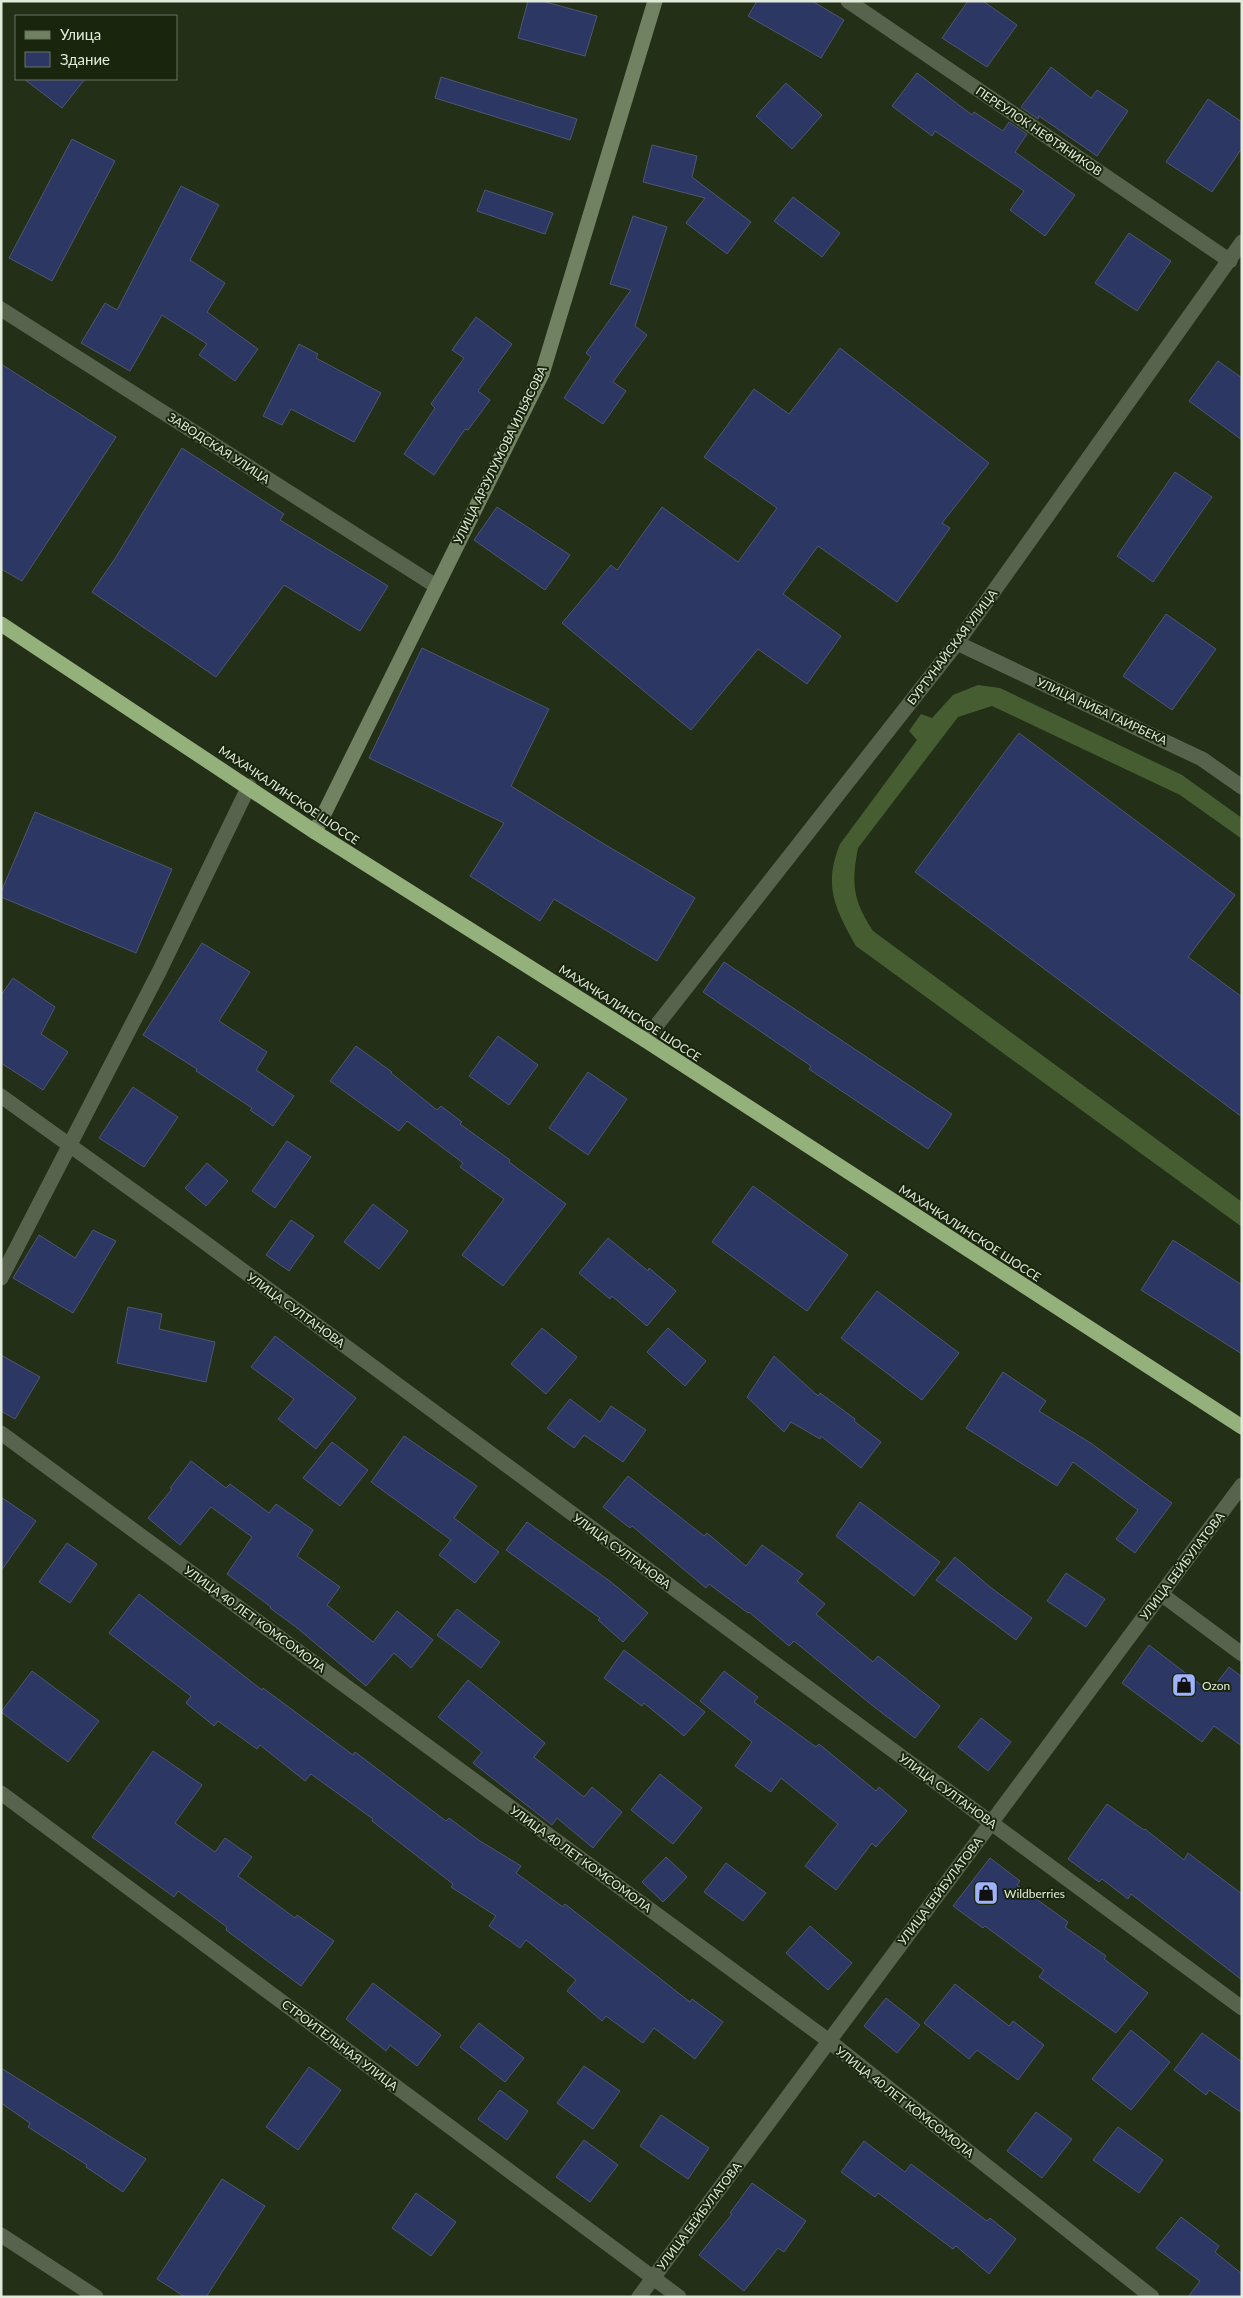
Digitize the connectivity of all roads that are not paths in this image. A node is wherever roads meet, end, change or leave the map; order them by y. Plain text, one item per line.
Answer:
1 (655, 1) edge
2 (848, 1) edge
3 (1242, 242) edge
4 (1230, 261) junction
5 (1, 309) edge
6 (436, 586) junction
7 (1, 624) edge
8 (957, 643) junction
9 (249, 786) junction
10 (1242, 787) edge
11 (315, 832) junction
12 (645, 1040) junction
13 (1, 1096) edge
14 (70, 1146) junction
15 (1, 1278) edge
16 (1242, 1428) edge
17 (1, 1433) edge
18 (1242, 1485) edge
19 (1161, 1594) junction
20 (1242, 1654) edge
21 (1, 1793) edge
22 (991, 1823) junction
23 (1242, 2008) edge
24 (829, 2041) junction
25 (1, 2236) edge
26 (654, 2277) junction
27 (96, 2297) edge
28 (639, 2297) edge
29 (680, 2297) edge
30 (1152, 2297) edge

1 - 6 street, УЛИЦА АРЗУЛУМОВА ИЛЬЯСОВА
2 - 4 street, ПЕРЕУЛОК НЕФТЯНИКОВ
3 - 4 street, БУРТУНАЙСКАЯ УЛИЦА
4 - 8 street, БУРТУНАЙСКАЯ УЛИЦА
5 - 6 street, ЗАВОДСКАЯ УЛИЦА
6 - 11 street, УЛИЦА АРЗУЛУМОВА ИЛЬЯСОВА
7 - 9 highway, МАХАЧКАЛИНСКОЕ ШОССЕ
8 - 10 street, УЛИЦА НИБА ГАИРБЕКА
8 - 12 street, БУРТУНАЙСКАЯ УЛИЦА
9 - 11 highway, МАХАЧКАЛИНСКОЕ ШОССЕ
9 - 14 street
11 - 12 highway, МАХАЧКАЛИНСКОЕ ШОССЕ
12 - 16 highway, МАХАЧКАЛИНСКОЕ ШОССЕ
13 - 14 street, УЛИЦА СУЛТАНОВА
14 - 15 street
14 - 22 street, УЛИЦА СУЛТАНОВА
17 - 24 street, УЛИЦА 40 ЛЕТ КОМСОМОЛА
18 - 19 street, УЛИЦА БЕЙБУЛАТОВА
19 - 20 street
19 - 22 street, УЛИЦА БЕЙБУЛАТОВА
21 - 26 street, СТРОИТЕЛЬНАЯ УЛИЦА
22 - 23 street, УЛИЦА СУЛТАНОВА
22 - 24 street, УЛИЦА БЕЙБУЛАТОВА
24 - 26 street, УЛИЦА БЕЙБУЛАТОВА
24 - 30 street, УЛИЦА 40 ЛЕТ КОМСОМОЛА
25 - 27 street
26 - 28 street, УЛИЦА БЕЙБУЛАТОВА
26 - 29 street, СТРОИТЕЛЬНАЯ УЛИЦА

